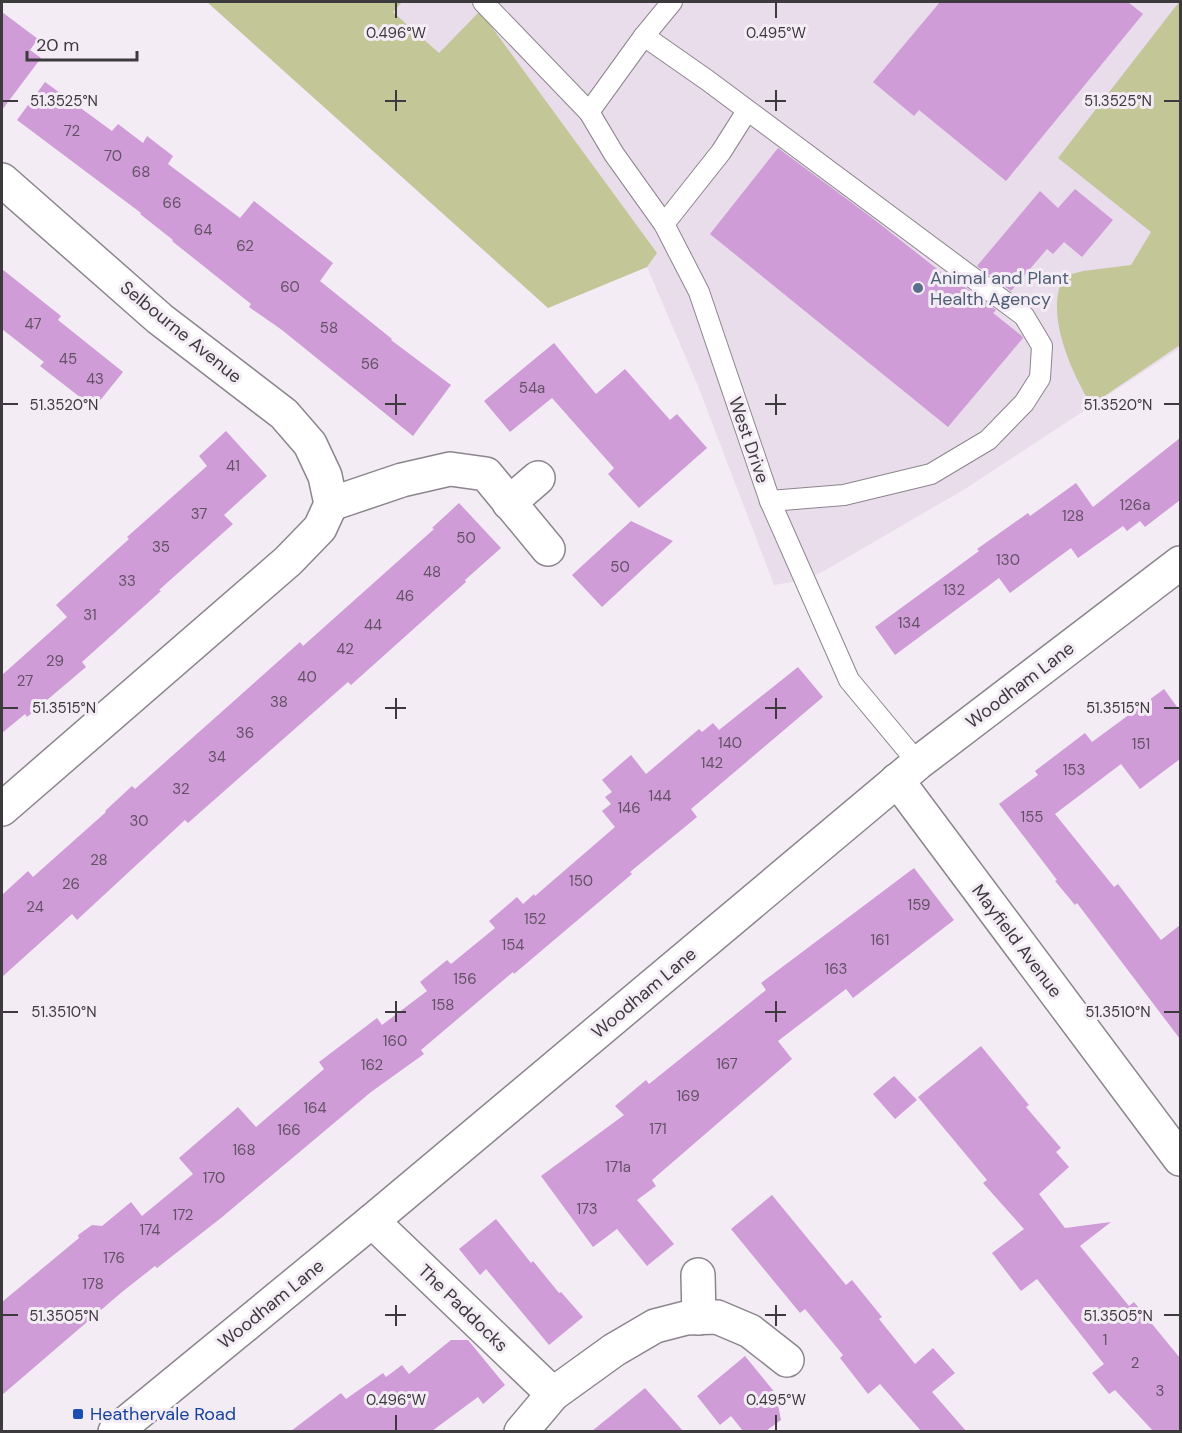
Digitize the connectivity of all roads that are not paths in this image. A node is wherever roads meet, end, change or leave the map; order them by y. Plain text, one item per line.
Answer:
1 (483, 2) edge
2 (672, 2) edge
3 (644, 36) junction
4 (747, 111) junction
5 (589, 112) junction
6 (2, 180) edge
7 (664, 224) junction
8 (538, 478) dead end
9 (770, 501) junction
10 (509, 503) junction
11 (330, 504) junction
12 (548, 549) dead end
13 (1180, 563) edge
14 (908, 772) junction
15 (2, 809) edge
16 (1180, 1160) edge
17 (372, 1221) junction
18 (698, 1275) dead end
19 (699, 1318) junction
20 (786, 1360) dead end
21 (553, 1394) junction
22 (115, 1431) edge
23 (521, 1431) edge

1 - 5 lane, West Drive
2 - 3 lane
3 - 4 lane
3 - 5 lane
4 - 7 lane
4 - 9 lane
5 - 7 lane, West Drive
6 - 11 street, Selbourne Avenue
7 - 9 lane, West Drive
8 - 10 street
9 - 14 lane, West Drive
10 - 11 street
10 - 12 street
11 - 15 street
13 - 14 street, Woodham Lane
14 - 16 street, Mayfield Avenue
14 - 17 street, Woodham Lane
17 - 21 street, The Paddocks
17 - 22 street, Woodham Lane
18 - 19 street
19 - 20 street
19 - 21 street
21 - 23 street

